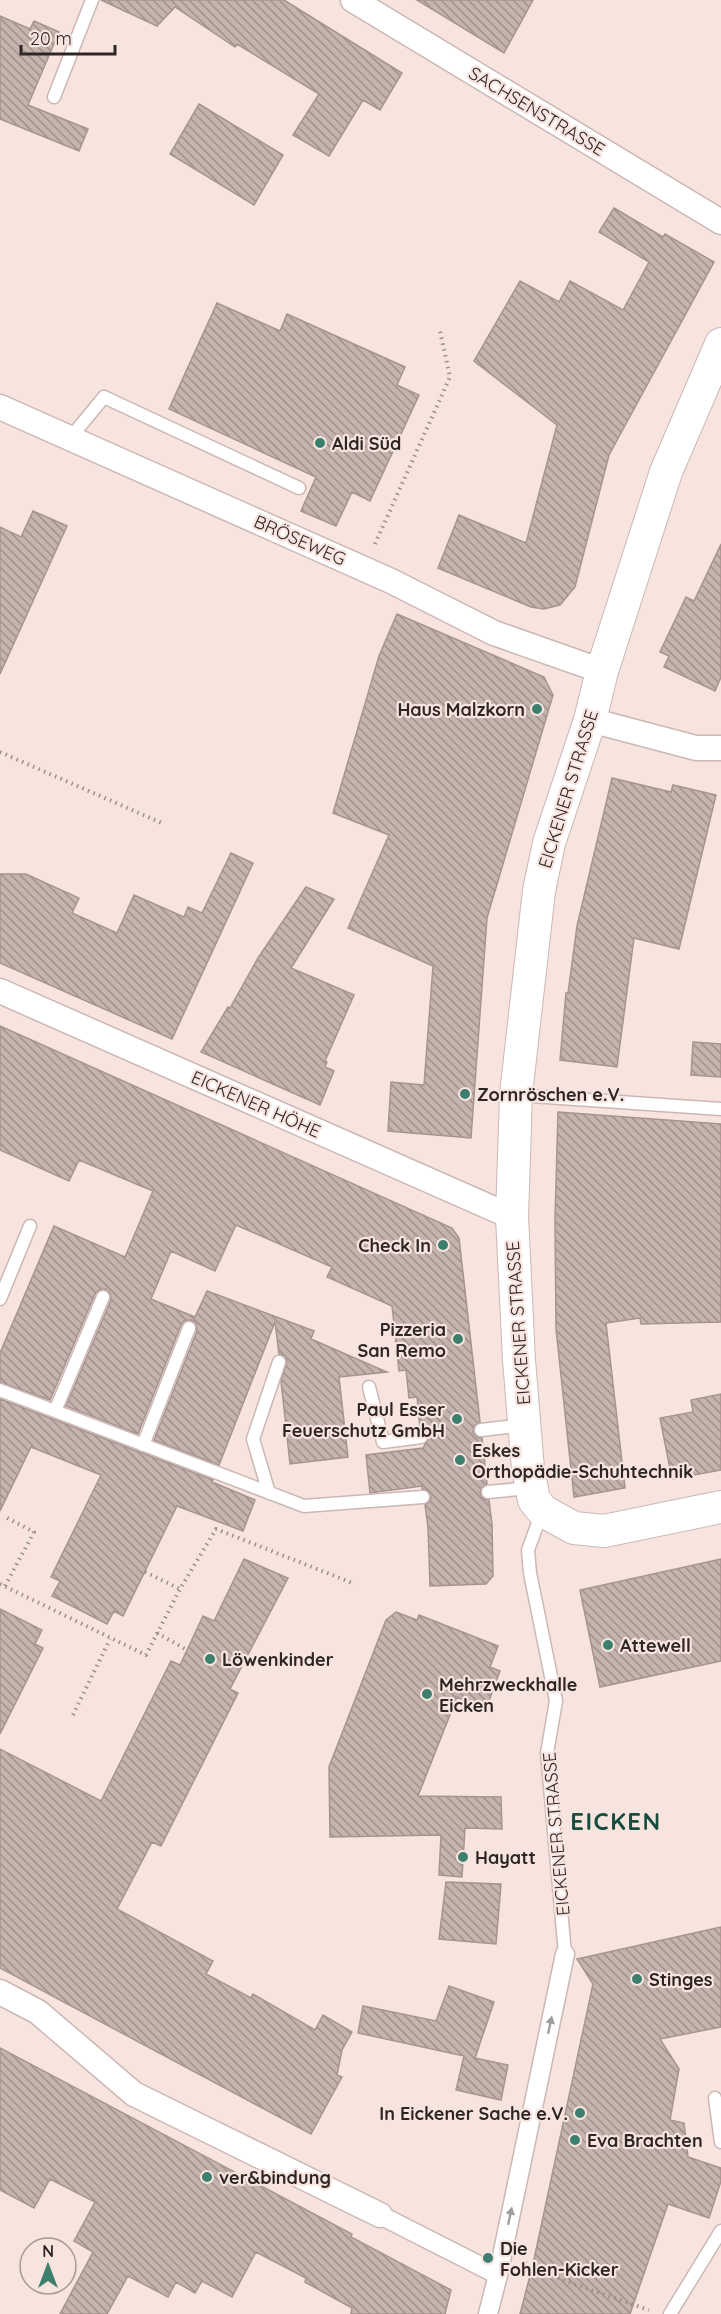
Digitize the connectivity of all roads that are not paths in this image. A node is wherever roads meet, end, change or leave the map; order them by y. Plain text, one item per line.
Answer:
1 (92, 0) edge
2 (352, 0) edge
3 (54, 97) dead end
4 (721, 222) edge
5 (721, 344) edge
6 (0, 407) edge
7 (71, 437) junction
8 (299, 488) dead end
9 (602, 671) junction
10 (590, 720) junction
11 (721, 748) edge
12 (0, 991) edge
13 (516, 1094) junction
14 (721, 1109) edge
15 (512, 1217) junction
16 (30, 1226) dead end
17 (103, 1297) dead end
18 (0, 1299) edge
19 (189, 1328) dead end
20 (279, 1362) dead end
21 (369, 1387) dead end
22 (0, 1390) edge
23 (55, 1411) junction
24 (525, 1425) junction
25 (481, 1430) dead end
26 (422, 1437) dead end
27 (142, 1444) junction
28 (488, 1492) dead end
29 (269, 1493) junction
30 (423, 1497) dead end
31 (537, 1499) junction
32 (721, 1507) edge
33 (565, 1954) joint
34 (0, 1992) edge
35 (716, 2098) dead end
36 (721, 2142) edge
37 (380, 2215) joint
38 (721, 2231) edge
39 (498, 2275) junction
40 (488, 2314) edge
41 (670, 2314) edge

1 - 3 lane
2 - 4 street, SACHSENSTRASSE
5 - 9 street, EICKENER STRASSE
6 - 7 street, BRÖSEWEG
7 - 8 lane
7 - 9 street, BRÖSEWEG
9 - 10 street, EICKENER STRASSE
10 - 11 street
10 - 13 street, EICKENER STRASSE
12 - 15 street, EICKENER HÖHE
13 - 14 lane
13 - 15 street, EICKENER STRASSE
15 - 24 street, EICKENER STRASSE
16 - 18 lane
17 - 23 lane
19 - 27 lane
20 - 29 lane
21 - 26 lane
22 - 23 lane
23 - 27 lane
24 - 25 lane
24 - 31 street, EICKENER STRASSE
27 - 29 lane
28 - 31 lane
29 - 30 lane
31 - 32 street
31 - 33 lane, EICKENER STRASSE
39 -> 33 street, EICKENER STRASSE
34 - 37 street
35 - 36 lane
37 - 39 street
38 - 41 lane
39 - 40 street, EICKENER STRASSE

